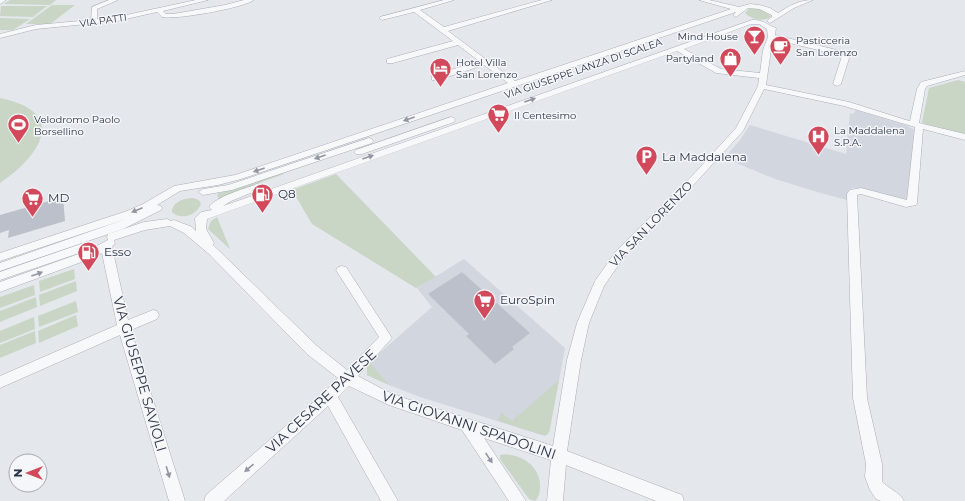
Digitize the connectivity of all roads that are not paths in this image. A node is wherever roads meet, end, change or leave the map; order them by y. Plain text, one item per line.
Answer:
1 (3, 0) edge
2 (115, 0) edge
3 (205, 0) edge
4 (251, 0) edge
5 (450, 0) edge
6 (547, 0) edge
7 (702, 0) edge
8 (808, 0) edge
9 (0, 2) edge
10 (785, 4) dead end
11 (777, 6) dead end
12 (754, 7) junction
13 (415, 9) junction
14 (159, 10) junction
15 (740, 10) junction
16 (382, 18) dead end
17 (775, 19) junction
18 (755, 21) junction
19 (94, 22) junction
20 (442, 30) junction
21 (771, 35) junction
22 (0, 36) edge
23 (458, 42) junction
24 (677, 48) junction
25 (390, 61) dead end
26 (484, 62) junction
27 (965, 73) edge
28 (435, 78) dead end
29 (763, 81) junction
30 (514, 84) junction
31 (837, 84) dead end
32 (916, 125) junction
33 (965, 138) edge
34 (310, 152) junction
35 (353, 154) junction
36 (318, 175) junction
37 (266, 176) junction
38 (203, 192) junction
39 (166, 202) junction
40 (204, 214) junction
41 (170, 223) junction
42 (130, 230) junction
43 (106, 246) junction
44 (213, 251) junction
45 (22, 254) junction
46 (0, 257) edge
47 (0, 267) edge
48 (342, 270) dead end
49 (0, 276) edge
50 (0, 287) edge
51 (152, 315) dead end
52 (124, 328) junction
53 (347, 378) junction
54 (0, 382) edge
55 (330, 396) junction
56 (467, 426) junction
57 (559, 455) junction
58 (219, 498) edge
59 (177, 501) edge
60 (390, 501) edge
61 (518, 501) edge
62 (554, 501) edge
63 (676, 501) edge
64 (896, 501) edge

1 - 9 street
2 - 19 street
3 - 14 street, VIA PATTI
4 - 14 street
5 - 13 street
6 - 20 street
7 - 15 street
8 - 10 street
8 - 17 street
11 - 12 street
12 - 15 street
12 - 17 street
13 - 16 street
13 - 20 street
14 - 19 street, VIA PATTI
15 - 18 street
15 - 30 street, VIA GIUSEPPE LANZA DI SCALEA
15 -> 37 street, VIA GIUSEPPE LANZA DI SCALEA
17 - 18 street
17 - 21 street, VIA SAN LORENZO
18 - 21 street
18 - 24 street, VIA GIUSEPPE LANZA DI SCALEA
18 - 35 street, VIA GIUSEPPE LANZA DI SCALEA
19 - 22 street, VIA PATTI
20 - 23 street
21 - 29 street, VIA SAN LORENZO
21 - 31 street
23 - 25 street
23 - 26 street
24 - 29 street
36 -> 24 street, VIA GIUSEPPE LANZA DI SCALEA
26 - 28 street
26 - 30 street
27 - 32 street
29 - 32 street
29 - 57 street, VIA SAN LORENZO
30 -> 34 street, VIA GIUSEPPE LANZA DI SCALEA
32 - 33 street
32 - 64 street
34 - 37 street, VIA GIUSEPPE LANZA DI SCALEA
34 -> 45 street, VIA GIUSEPPE LANZA DI SCALEA
35 - 36 street, VIA GIUSEPPE LANZA DI SCALEA
35 - 40 street, VIA GIUSEPPE LANZA DI SCALEA
36 - 40 street, VIA GIUSEPPE LANZA DI SCALEA
37 - 38 street, VIA GIUSEPPE LANZA DI SCALEA
38 - 39 street, VIA GIUSEPPE LANZA DI SCALEA
38 - 40 street, VIA GIOVANNI SPADOLINI
39 - 41 street
39 - 45 street, VIA GIUSEPPE LANZA DI SCALEA
40 - 41 street
40 - 44 street, VIA GIOVANNI SPADOLINI
41 - 42 street
41 - 44 street, VIA GIOVANNI SPADOLINI
42 - 43 street
42 - 49 street
50 -> 43 street
43 - 52 street, VIA GIUSEPPE SAVIOLI
44 - 53 street, VIA GIOVANNI SPADOLINI
45 - 46 street, VIA GIUSEPPE LANZA DI SCALEA
45 - 47 street, VIA GIUSEPPE LANZA DI SCALEA
48 - 53 street, VIA CESARE PAVESE
51 - 52 street
52 - 54 street
52 -> 59 street, VIA GIUSEPPE SAVIOLI
53 - 55 street, VIA CESARE PAVESE
53 - 56 street, VIA GIOVANNI SPADOLINI
55 -> 58 street, VIA CESARE PAVESE
55 - 60 street
56 - 57 street, VIA GIOVANNI SPADOLINI
56 -> 61 street
57 - 62 street, VIA SAN LORENZO
57 - 63 street, VIA GIOVANNI SPADOLINI

